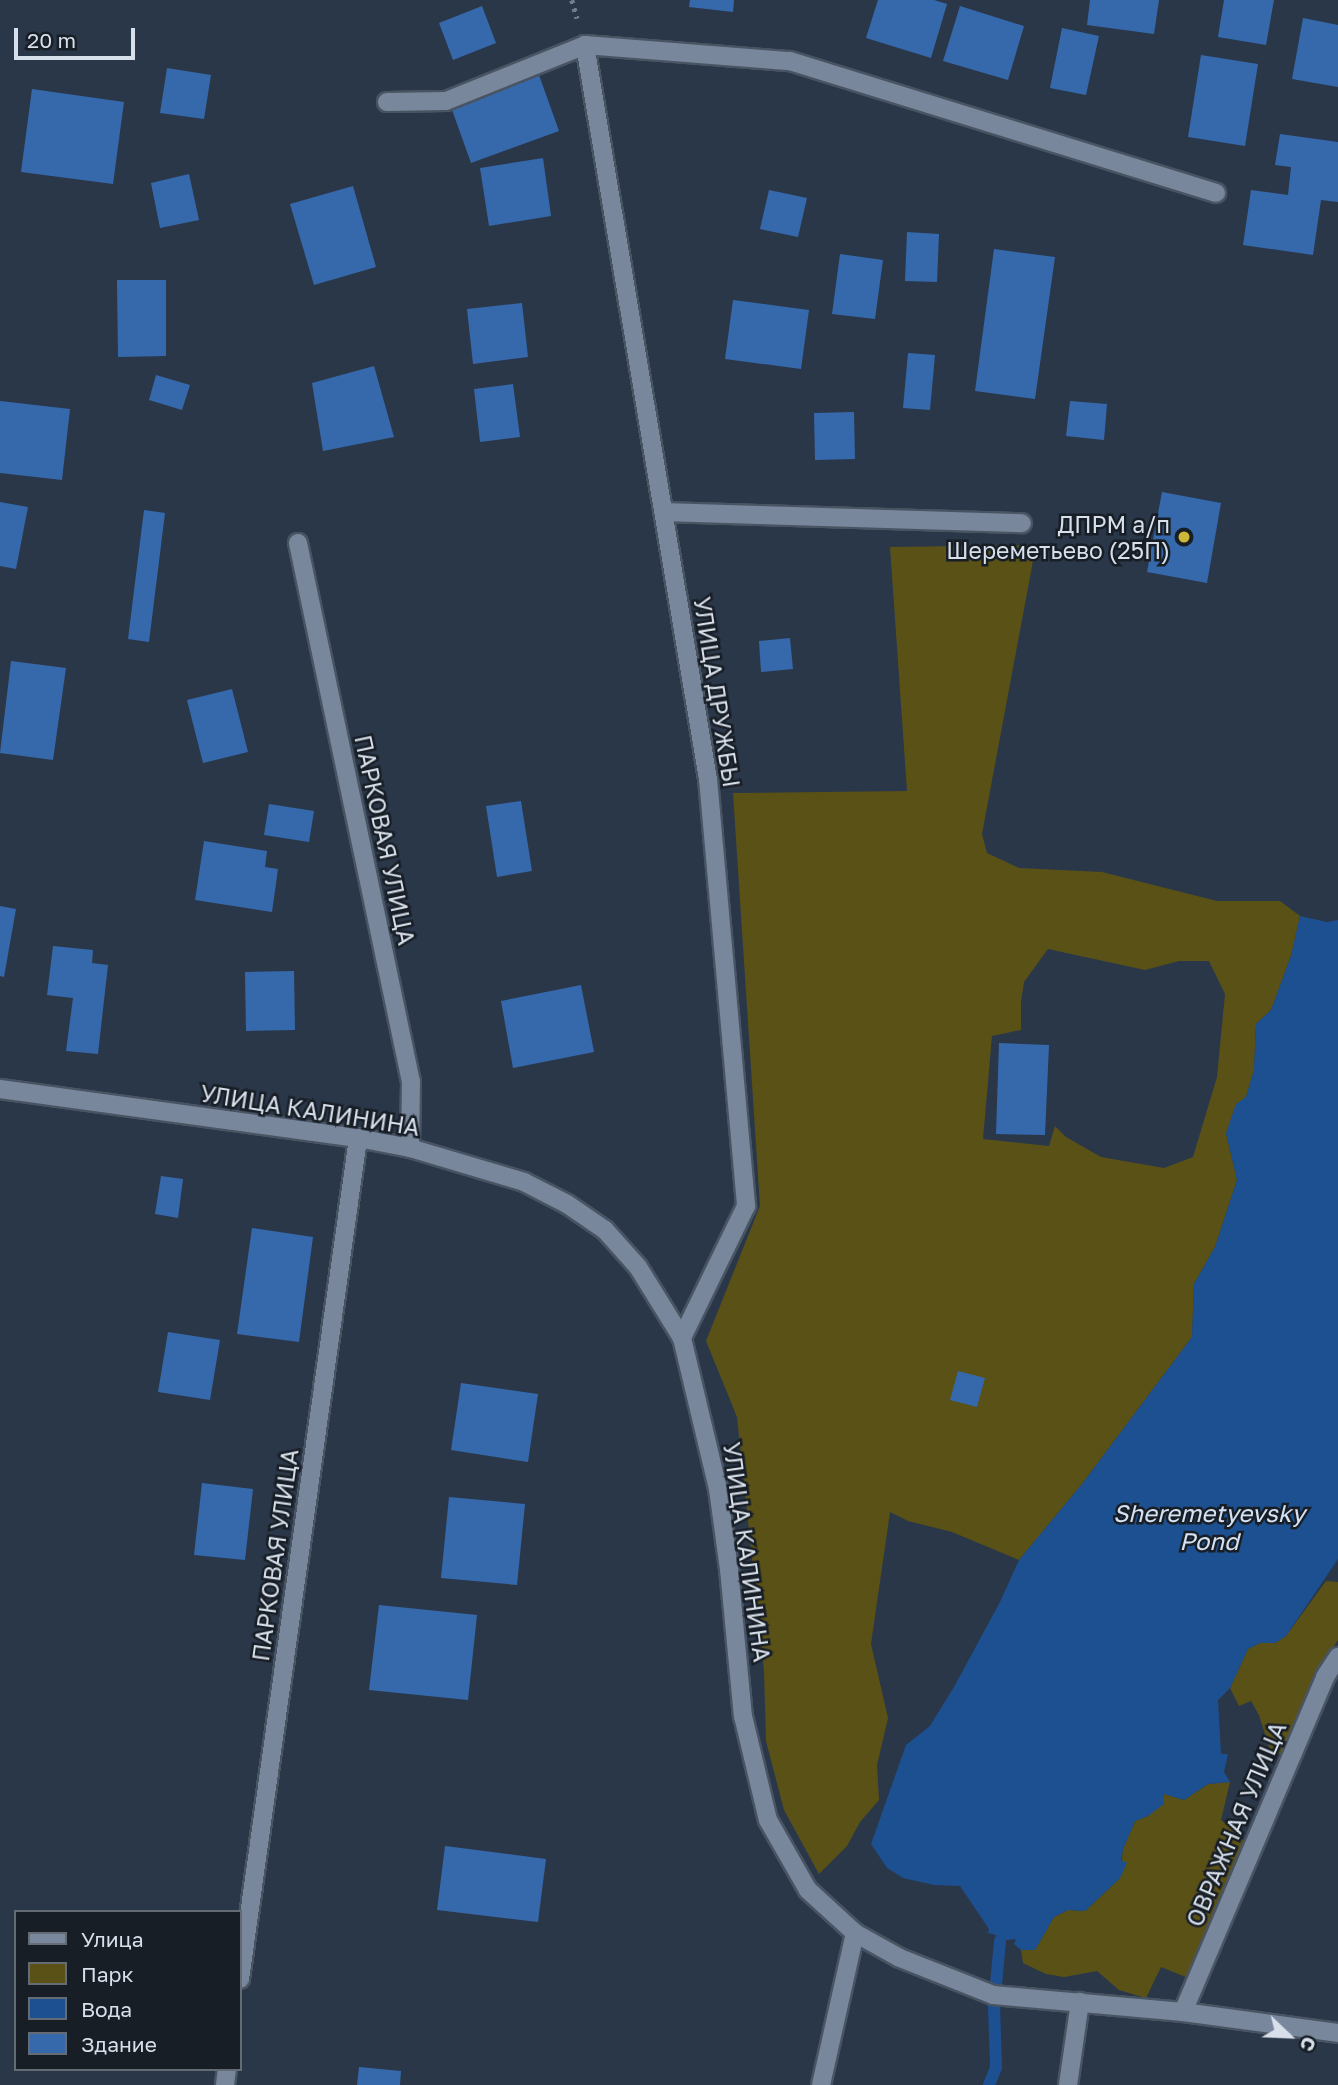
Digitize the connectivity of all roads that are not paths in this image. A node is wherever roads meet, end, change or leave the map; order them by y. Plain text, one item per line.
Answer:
1 (585, 45) junction
2 (387, 102) dead end
3 (1216, 193) dead end
4 (664, 512) junction
5 (1022, 523) dead end
6 (298, 542) dead end
7 (0, 1089) edge
8 (358, 1138) junction
9 (410, 1149) junction
10 (682, 1339) junction
11 (1338, 1657) edge
12 (855, 1933) junction
13 (242, 1965) edge
14 (1076, 2001) junction
15 (1183, 2012) junction
16 (1338, 2033) edge
17 (821, 2085) edge
18 (1068, 2085) edge

1 - 2 street
1 - 3 street
1 - 4 street, УЛИЦА ДРУЖБЫ
4 - 5 street
4 - 10 street, УЛИЦА ДРУЖБЫ
6 - 9 street, ПАРКОВАЯ УЛИЦА
7 - 8 street, УЛИЦА КАЛИНИНА
8 - 9 street, УЛИЦА КАЛИНИНА
8 - 13 street, ПАРКОВАЯ УЛИЦА
9 - 10 street, УЛИЦА КАЛИНИНА
10 - 12 street, УЛИЦА КАЛИНИНА
11 - 15 street, ОВРАЖНАЯ УЛИЦА
12 - 14 street, УЛИЦА КАЛИНИНА
12 - 17 street
14 - 15 street, УЛИЦА КАЛИНИНА
14 - 18 street
15 - 16 street, УЛИЦА КАЛИНИНА

